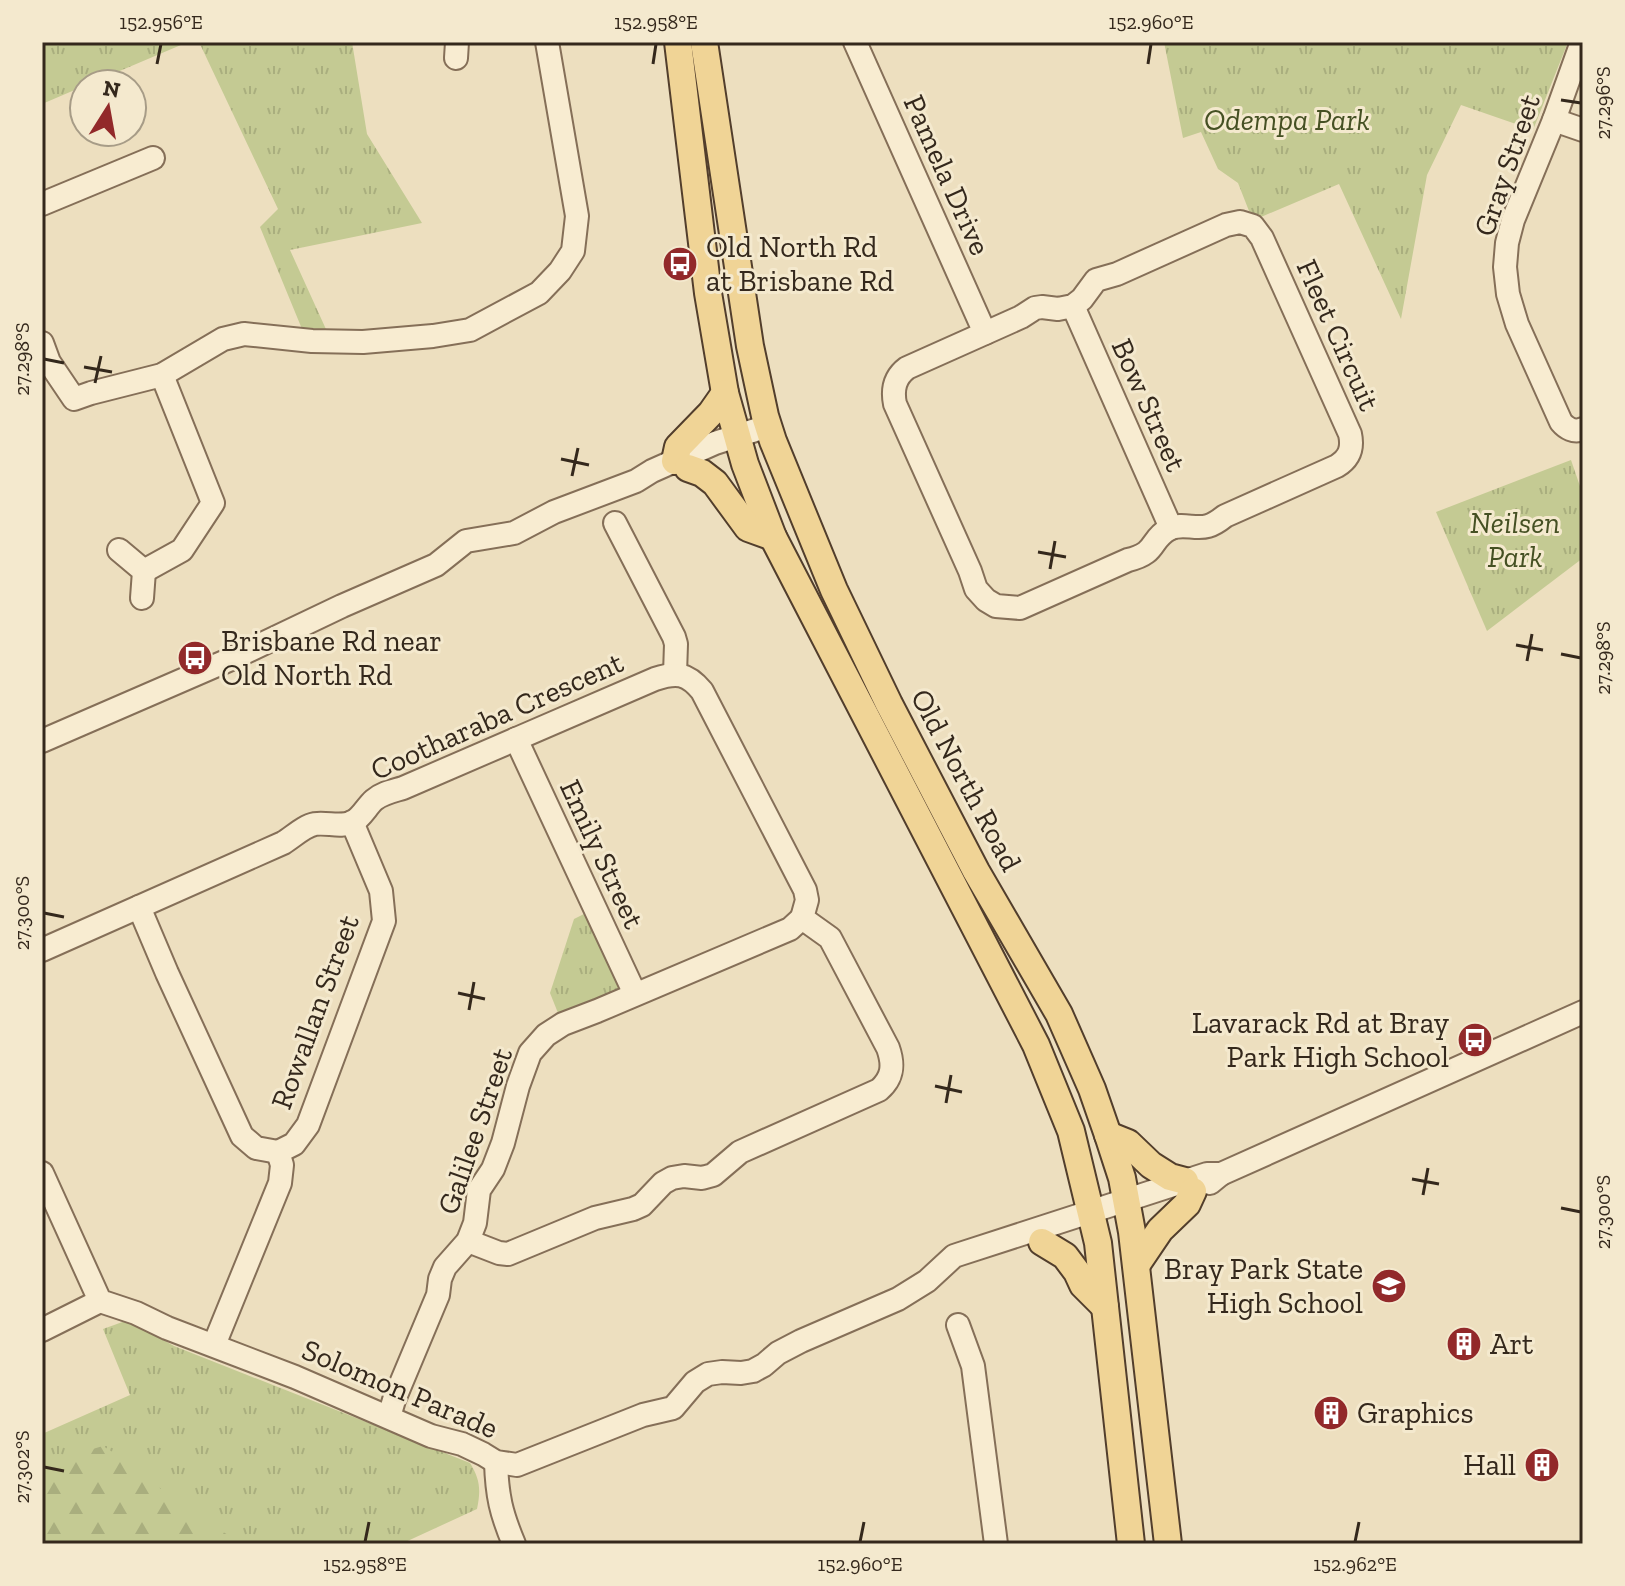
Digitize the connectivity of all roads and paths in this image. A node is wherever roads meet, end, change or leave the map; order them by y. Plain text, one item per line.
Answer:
1 (547, 42) edge
2 (678, 42) edge
3 (704, 42) edge
4 (855, 42) edge
5 (1582, 42) edge
6 (1554, 120) junction
7 (1583, 130) edge
8 (153, 158) dead end
9 (42, 204) edge
10 (1073, 306) junction
11 (985, 333) junction
12 (42, 343) edge
13 (162, 375) junction
14 (725, 393) junction
15 (1581, 430) edge
16 (771, 434) junction
17 (739, 443) junction
18 (682, 464) junction
19 (615, 523) dead end
20 (1171, 528) junction
21 (773, 537) junction
22 (119, 550) dead end
23 (144, 571) junction
24 (142, 598) dead end
25 (675, 674) junction
26 (516, 739) junction
27 (42, 741) edge
28 (352, 822) junction
29 (139, 907) junction
30 (802, 918) junction
31 (42, 950) edge
32 (635, 994) junction
33 (1583, 1012) edge
34 (1108, 1135) junction
35 (278, 1152) junction
36 (42, 1173) edge
37 (1189, 1186) junction
38 (1128, 1208) junction
39 (1093, 1219) junction
40 (468, 1241) junction
41 (1042, 1242) junction
42 (1137, 1264) junction
43 (927, 1281) junction
44 (100, 1301) junction
45 (1105, 1307) junction
46 (958, 1325) dead end
47 (42, 1330) edge
48 (214, 1345) junction
49 (389, 1417) junction
50 (507, 1464) junction
51 (514, 1544) edge
52 (996, 1544) edge
53 (1131, 1544) edge
54 (1168, 1544) edge

1 - 13 street
2 - 14 main road, Old North Road
3 - 16 main road, Old North Road
4 - 11 street, Pamela Drive
5 - 6 street, Gray Street
6 - 7 street
6 - 15 street, Gray Street
8 - 9 street
10 - 11 street
10 - 20 street, Bow Street
10 - 20 street, Fleet Circuit
11 - 20 street
12 - 13 street
13 - 23 street
14 - 17 main road, Old North Road
14 - 18 main road
16 - 17 street
16 - 34 main road, Old North Road
17 - 18 street
17 - 21 main road, Old North Road
18 - 21 main road
18 - 27 street
19 - 25 street
21 - 39 main road, Old North Road
22 - 23 street
23 - 24 street
25 - 26 street, Cootharaba Crescent
25 - 30 street
26 - 28 street, Cootharaba Crescent
26 - 32 street, Emily Street
28 - 29 street, Cootharaba Crescent
28 - 35 street, Rowallan Street
29 - 31 street, Cootharaba Crescent
29 - 35 street
30 - 32 street, Galilee Street
30 - 40 street
32 - 40 street, Galilee Street
33 - 37 street
34 - 37 main road
34 - 38 main road, Old North Road
35 - 48 street, Rowallan Street
36 - 44 street
37 - 38 street
37 - 42 main road
38 - 39 street
38 - 42 main road, Old North Road
39 - 41 street, Solomon Parade
39 - 43 street, Solomon Parade
39 - 45 main road, Old North Road
40 - 49 street, Galilee Street
41 - 43 street, Solomon Parade
41 - 45 main road
42 - 54 main road, Old North Road
43 - 50 street, Solomon Parade
44 - 47 street
44 - 48 street, Solomon Parade
45 - 53 main road, Old North Road
46 - 52 street
48 - 49 street, Solomon Parade
49 - 50 street, Solomon Parade
50 - 51 street

